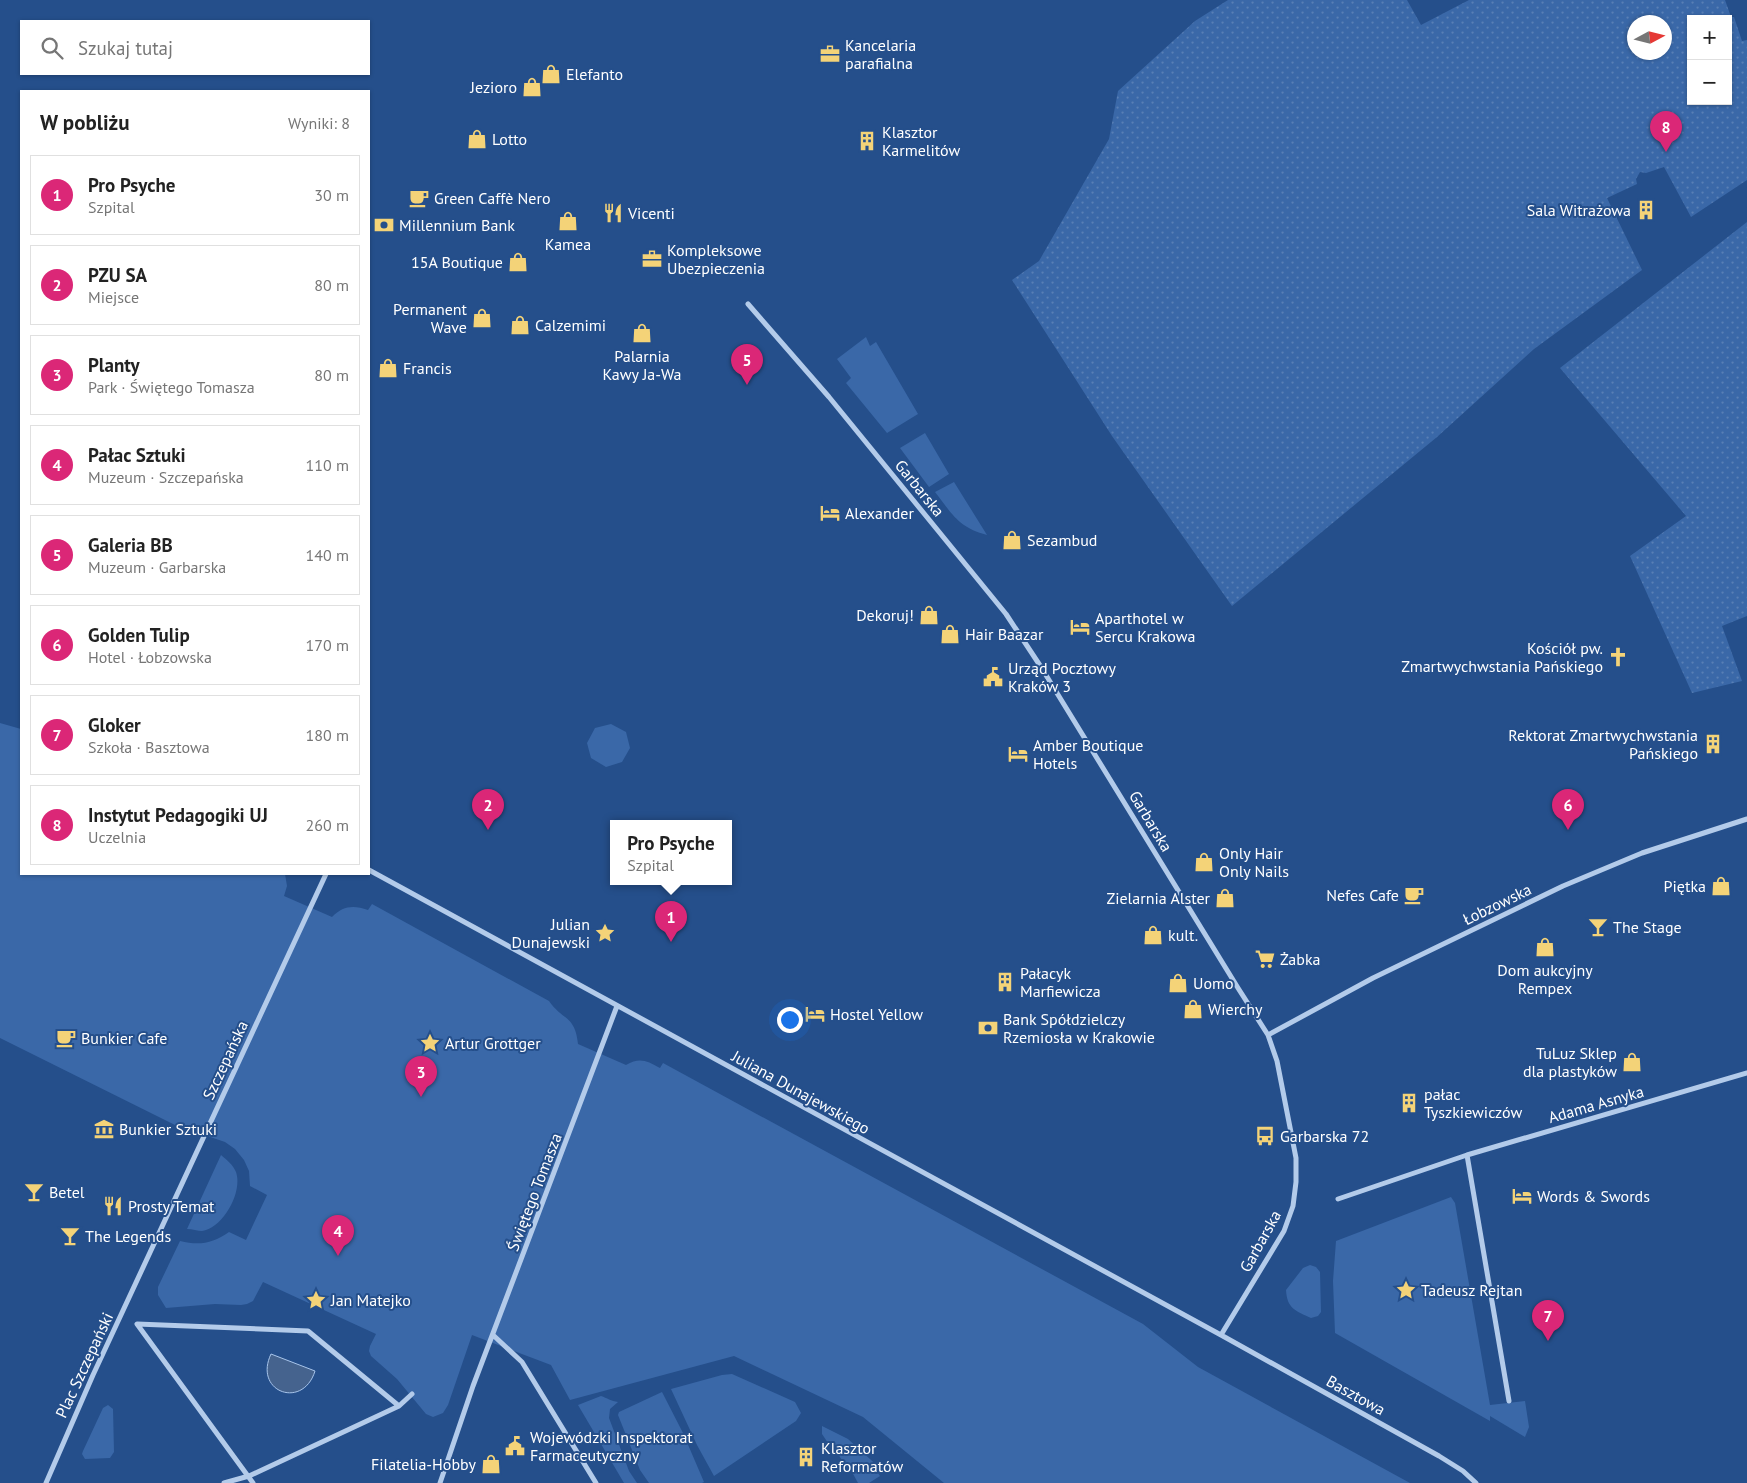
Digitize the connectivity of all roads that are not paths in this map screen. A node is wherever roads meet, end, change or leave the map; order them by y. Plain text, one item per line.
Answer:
1 (748, 304) dead end
2 (1747, 819) edge
3 (370, 871) edge
4 (326, 875) edge
5 (617, 1006) junction
6 (1268, 1035) junction
7 (1747, 1073) edge
8 (1467, 1155) junction
9 (1338, 1199) dead end
10 (147, 1258) joint
11 (493, 1334) junction
12 (1221, 1335) junction
13 (412, 1394) dead end
14 (1509, 1401) dead end
15 (399, 1406) junction
16 (249, 1476) junction
17 (46, 1483) edge
18 (224, 1483) edge
19 (253, 1483) edge
20 (440, 1483) edge
21 (596, 1483) edge
22 (1476, 1483) edge

1 - 6 street, Garbarska
2 - 6 street, Łobzowska
3 - 5 street, Juliana Dunajewskiego
4 - 10 street, Szczepańska
5 - 11 street, Świętego Tomasza
5 - 12 street, Juliana Dunajewskiego
6 - 12 street, Garbarska
7 - 8 street, Adama Asnyka
8 - 9 street, Adama Asnyka
8 - 14 street
10 - 17 street, Plac Szczepański
11 - 20 street, Świętego Tomasza
11 - 21 street
12 - 22 street, Basztowa
13 - 15 street
15 - 16 street
15 - 16 street
16 - 18 street
16 - 19 street

